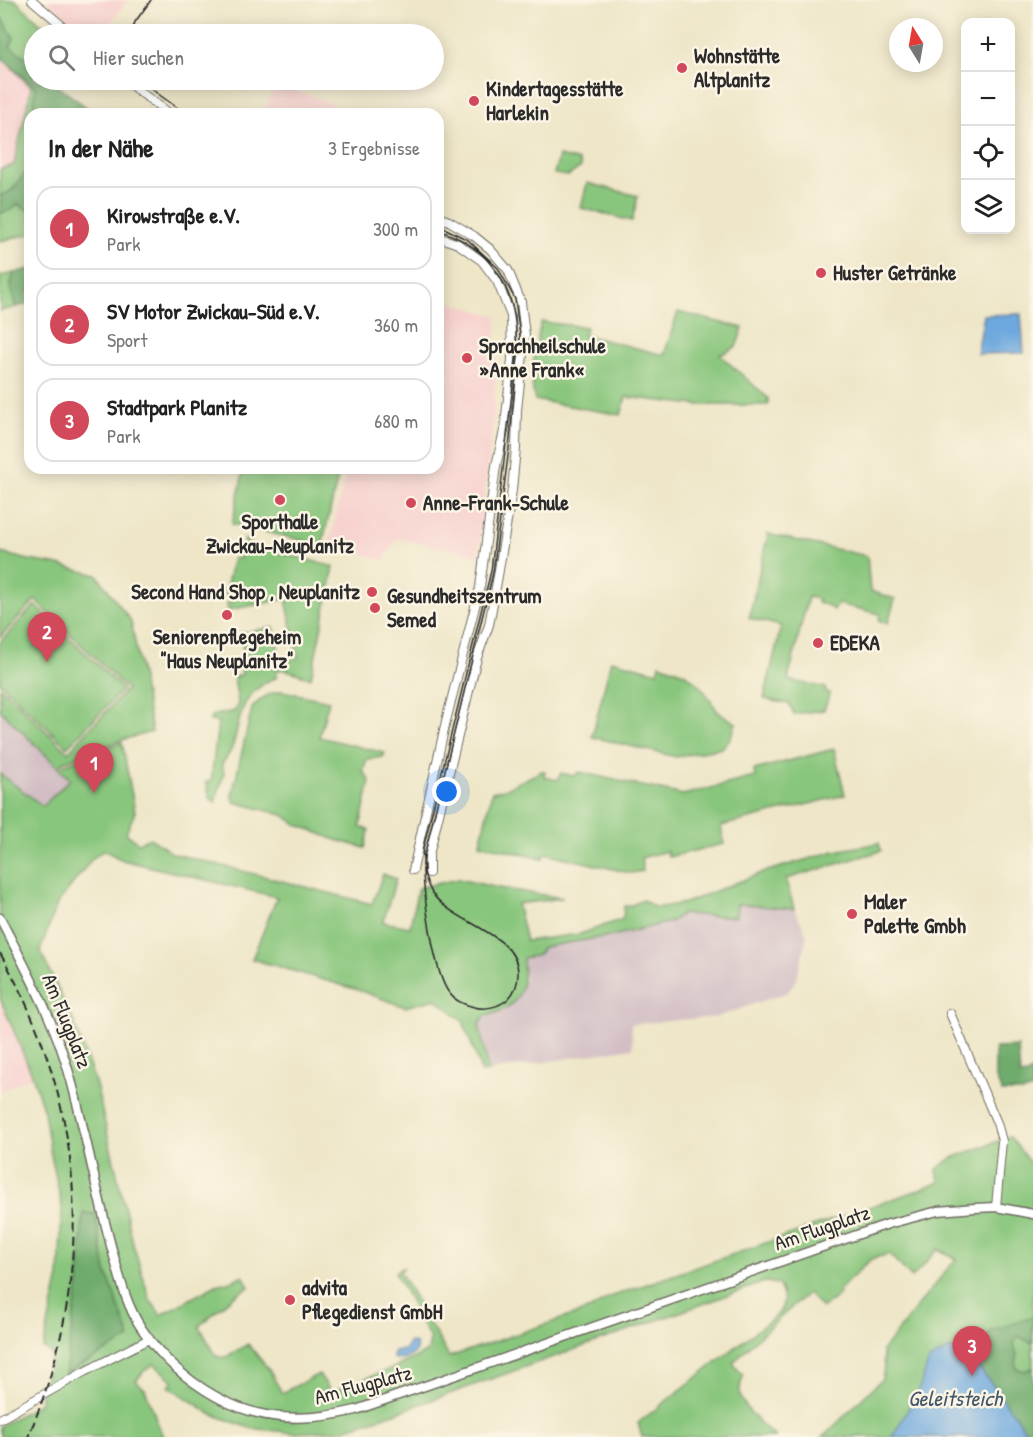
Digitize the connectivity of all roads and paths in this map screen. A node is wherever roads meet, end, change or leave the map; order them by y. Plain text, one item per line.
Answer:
1 (32, 0) edge
2 (60, 24) edge
3 (138, 90) edge
4 (162, 108) edge
5 (444, 220) edge
6 (444, 239) edge
7 (501, 447) junction
8 (516, 448) junction
9 (474, 616) junction
10 (490, 619) junction
11 (446, 721) junction
12 (461, 724) junction
13 (413, 870) dead end
14 (429, 873) dead end
15 (0, 918) edge
16 (950, 1013) dead end
17 (996, 1207) junction
18 (1033, 1214) edge
19 (149, 1339) junction
20 (0, 1419) edge

1 - 2 street
3 - 4 street
5 - 8 street
6 - 7 street
7 - 8 street
7 - 9 street
8 - 10 street
9 - 10 street
9 - 11 street
10 - 12 street
11 - 12 street
11 - 13 street
12 - 14 street
15 - 19 main road, Am Flugplatz
16 - 17 street
17 - 18 main road, Am Flugplatz
17 - 19 main road, Am Flugplatz
19 - 20 street

